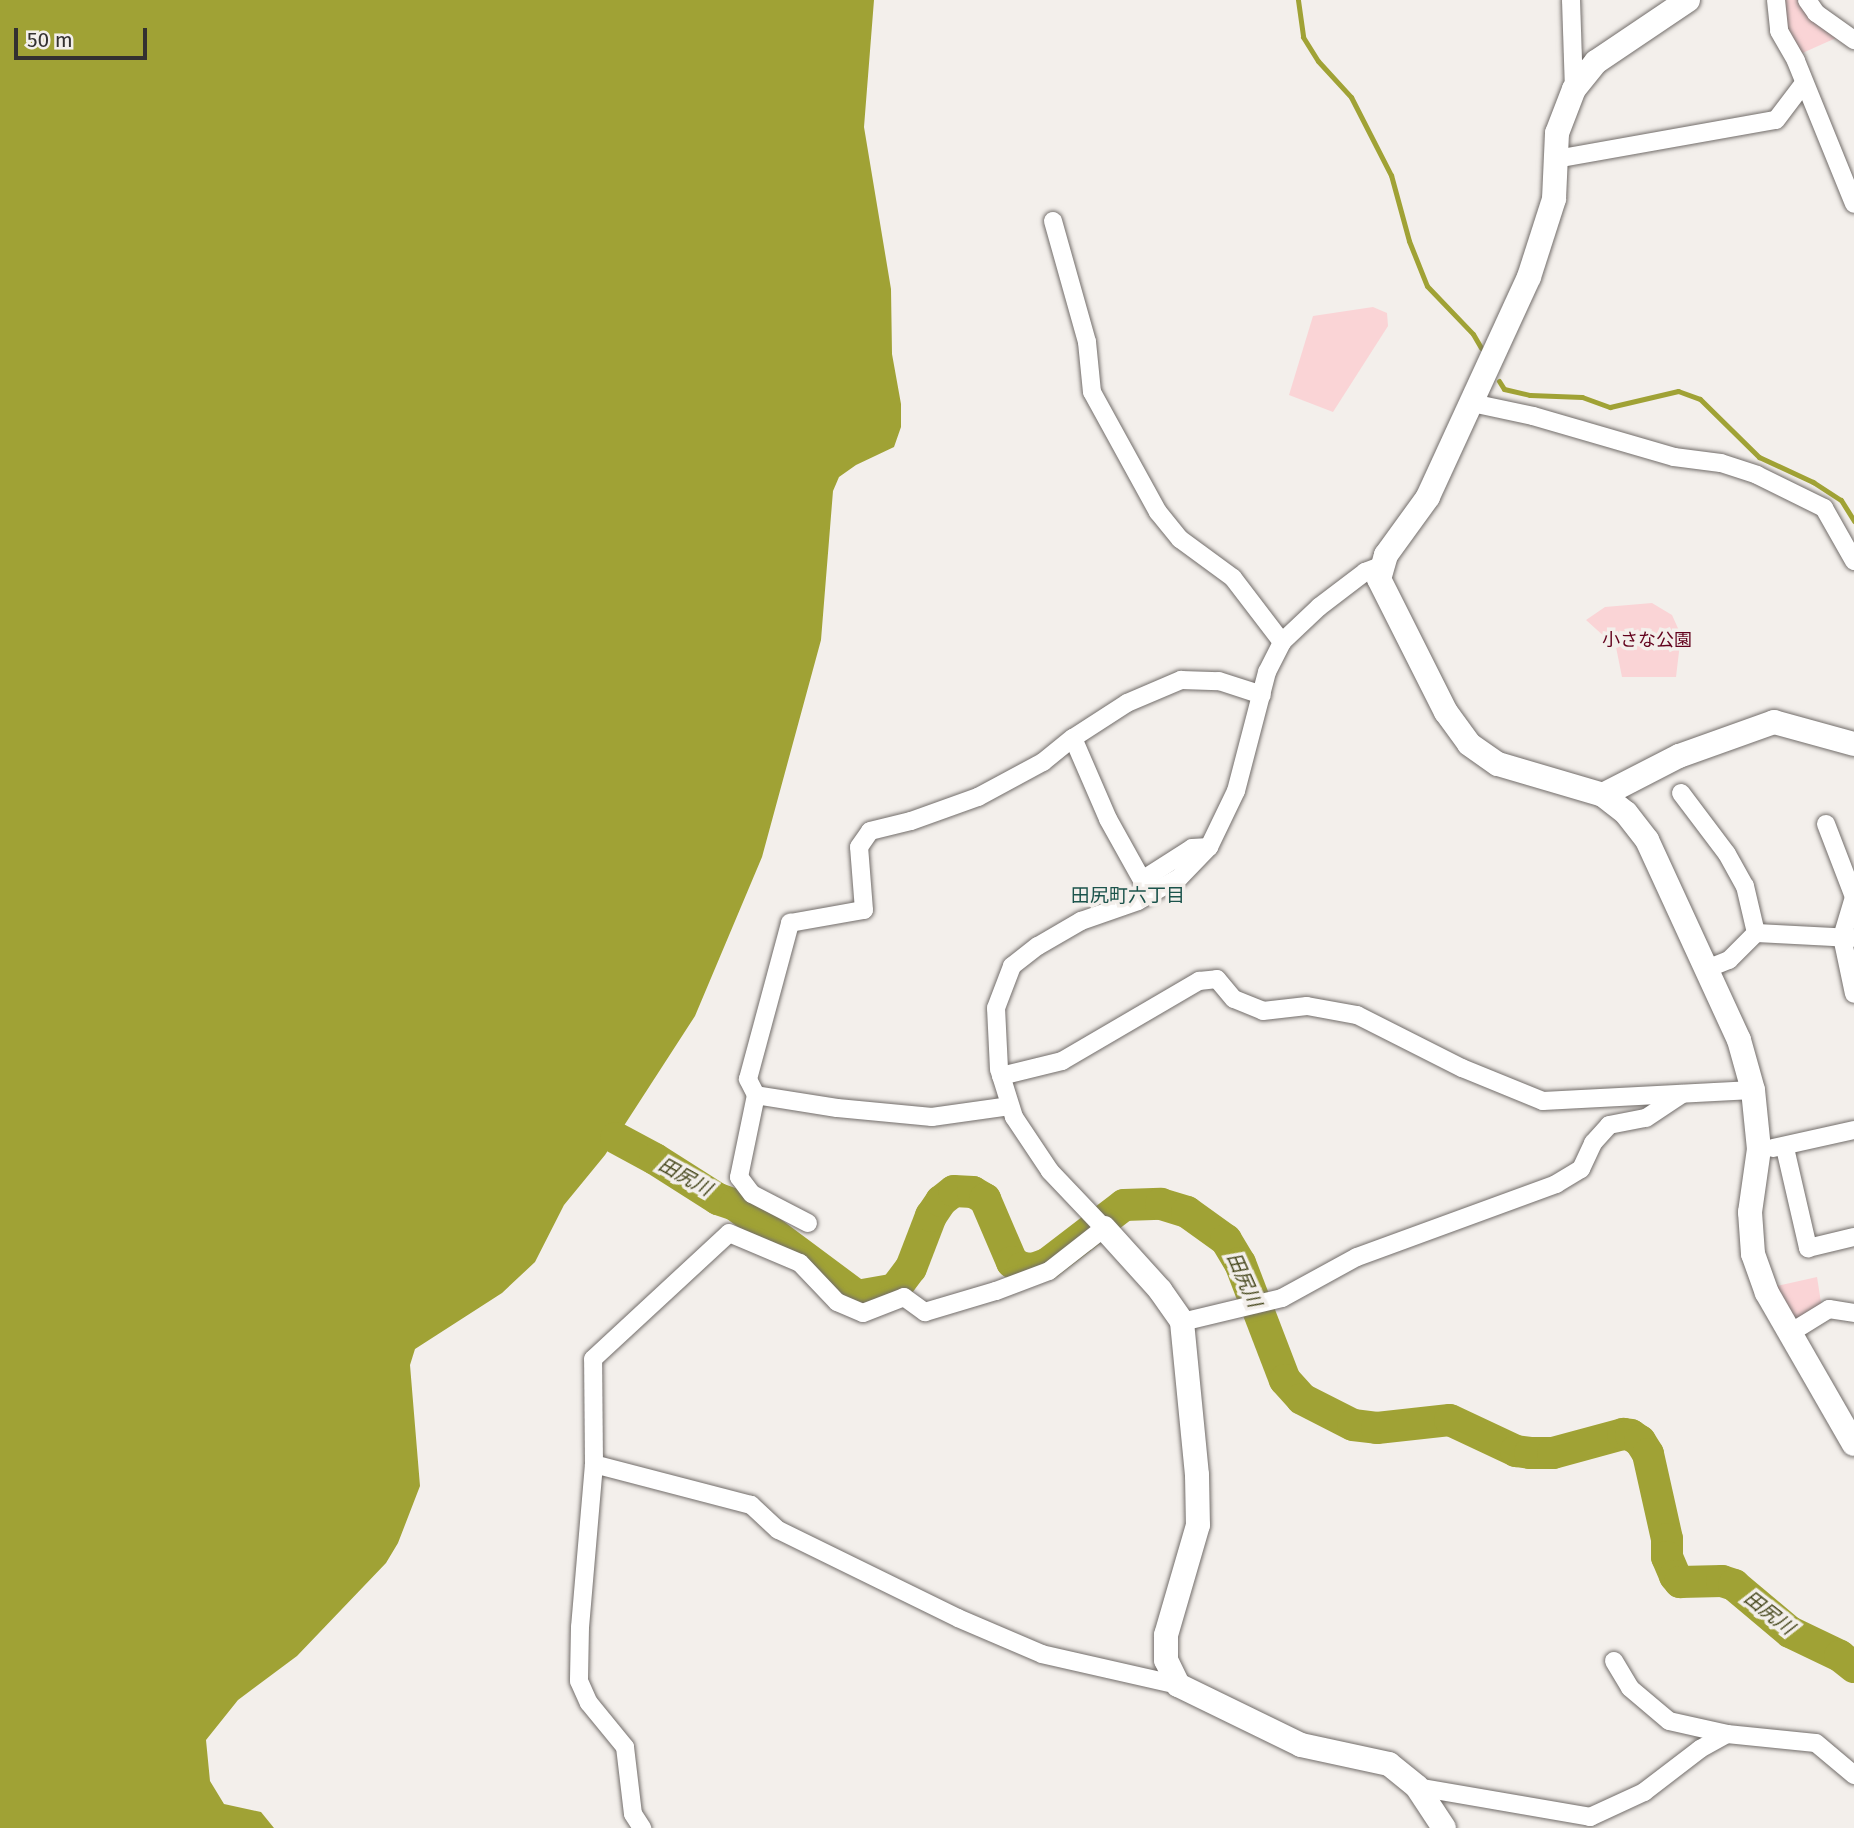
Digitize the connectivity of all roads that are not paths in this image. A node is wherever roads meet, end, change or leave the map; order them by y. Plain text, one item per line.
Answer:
1 (1571, 0) edge
2 (1688, 0) edge
3 (1776, 0) edge
4 (1807, 0) edge
5 (1854, 40) edge
6 (1804, 83) junction
7 (1574, 89) junction
8 (1556, 159) junction
9 (1854, 204) edge
10 (1053, 221) dead end
11 (1472, 403) junction
12 (1854, 561) edge
13 (1381, 566) junction
14 (1282, 642) junction
15 (1262, 695) junction
16 (1073, 738) junction
17 (1853, 740) edge
18 (1681, 793) dead end
19 (1603, 795) junction
20 (1826, 824) dead end
21 (1209, 847) junction
22 (1756, 933) junction
23 (1848, 938) edge
24 (1709, 968) junction
25 (1854, 994) edge
26 (1001, 1076) junction
27 (1753, 1090) junction
28 (1684, 1093) junction
29 (756, 1095) junction
30 (1010, 1105) junction
31 (1854, 1130) edge
32 (1785, 1147) junction
33 (1759, 1149) junction
34 (1098, 1221) junction
35 (808, 1223) dead end
36 (1854, 1237) edge
37 (1854, 1313) edge
38 (1182, 1322) junction
39 (1790, 1333) junction
40 (1854, 1444) edge
41 (594, 1464) junction
42 (1615, 1661) dead end
43 (1178, 1685) junction
44 (1727, 1734) junction
45 (1854, 1775) edge
46 (1417, 1787) junction
47 (642, 1828) edge
48 (1444, 1828) edge

1 - 7 street
2 - 7 street
3 - 6 street
4 - 5 street
6 - 8 street
6 - 9 street
7 - 8 street
8 - 11 street
10 - 14 street
11 - 12 street
11 - 13 street
13 - 14 street
13 - 19 street
14 - 15 street
15 - 16 street
15 - 21 street
16 - 21 street
16 - 29 street
17 - 19 street
18 - 22 street
19 - 24 street
20 - 23 street
21 - 26 street
22 - 23 street
22 - 24 street
23 - 25 street
24 - 27 street
26 - 28 street
26 - 30 street
27 - 28 street
27 - 33 street
28 - 38 street
29 - 30 street
29 - 35 street
30 - 34 street
31 - 32 street
32 - 33 street
32 - 36 street
33 - 39 street
34 - 38 street
34 - 41 street
37 - 39 street
38 - 43 street
39 - 40 street
41 - 43 street
41 - 47 street
42 - 44 street
43 - 46 street
44 - 45 street
44 - 46 street
46 - 48 street

